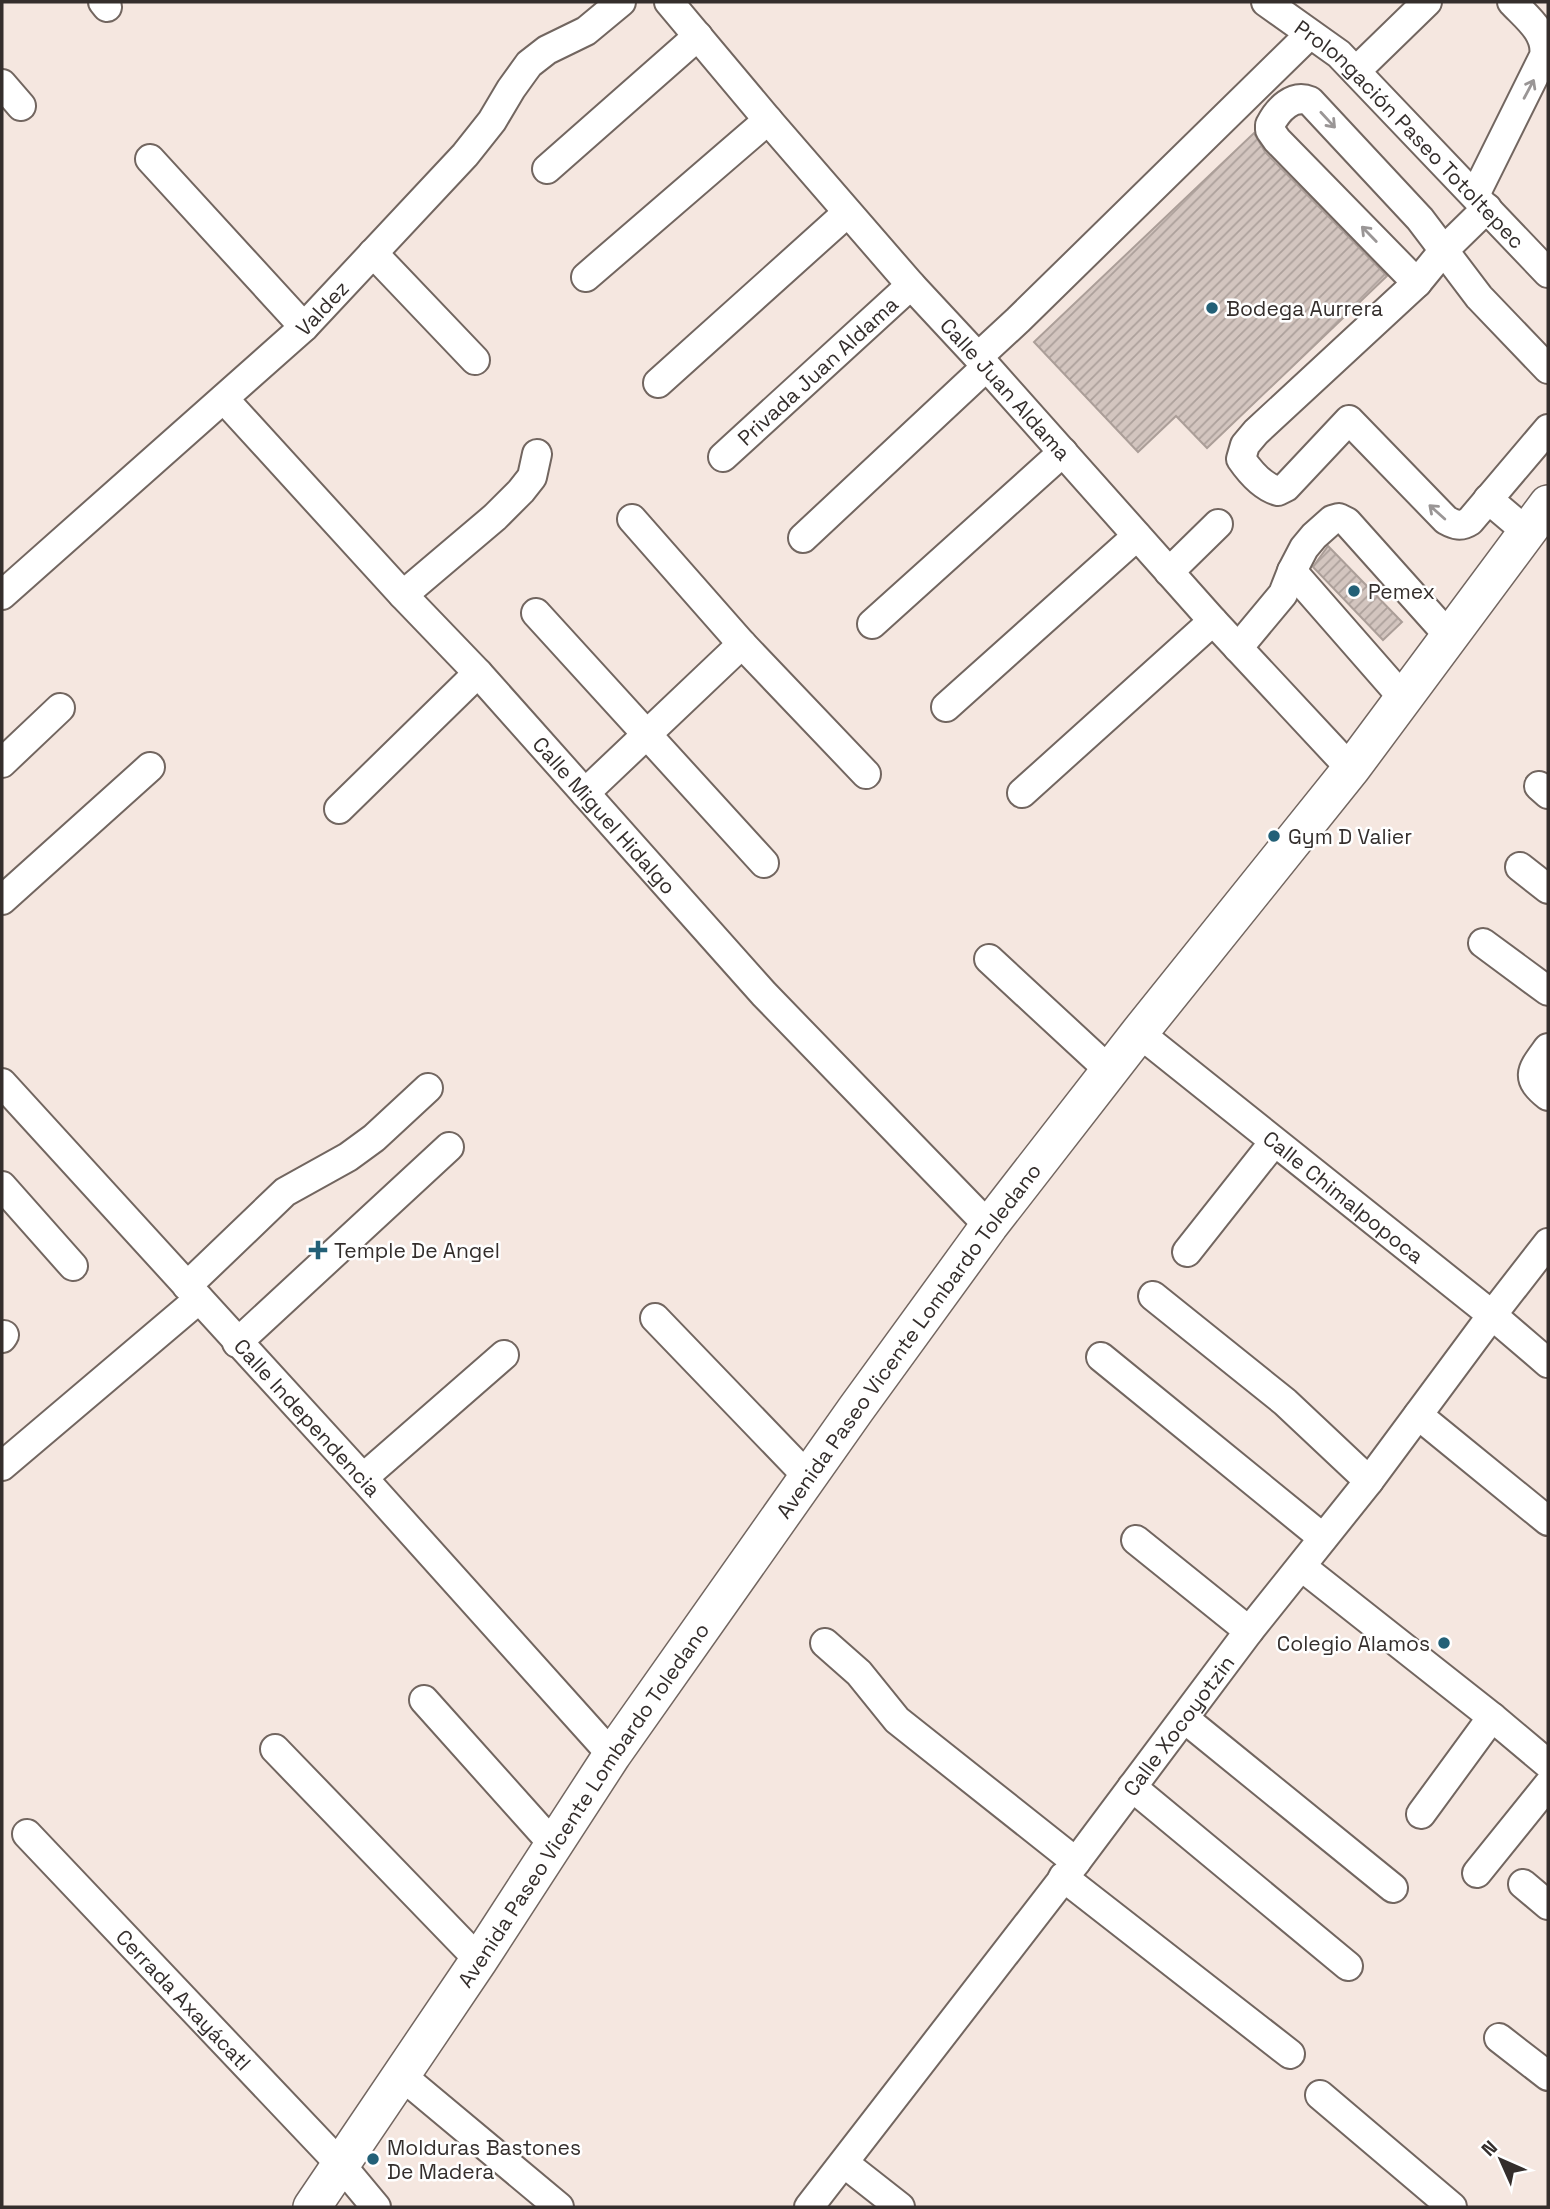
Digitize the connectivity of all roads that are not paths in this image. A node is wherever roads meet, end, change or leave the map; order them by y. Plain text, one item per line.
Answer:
1 (621, 2) edge
2 (670, 2) edge
3 (1266, 2) edge
4 (1427, 2) edge
5 (1512, 2) edge
6 (1310, 34) junction
7 (698, 36) junction
8 (1356, 71) junction
9 (2, 84) edge
10 (21, 106) dead end
11 (768, 120) junction
12 (150, 159) dead end
13 (547, 169) dead end
14 (1487, 207) junction
15 (847, 213) junction
16 (373, 253) junction
17 (1436, 264) junction
18 (1548, 273) edge
19 (586, 277) dead end
20 (911, 285) junction
21 (304, 327) junction
22 (475, 360) dead end
23 (982, 362) junction
24 (1548, 369) edge
25 (658, 383) dead end
26 (224, 399) junction
27 (1548, 429) edge
28 (1063, 452) junction
29 (537, 454) dead end
30 (723, 457) dead end
31 (1493, 493) junction
32 (1538, 518) edge
33 (632, 519) dead end
34 (1218, 524) dead end
35 (1137, 536) junction
36 (803, 538) dead end
37 (1292, 571) junction
38 (1169, 572) junction
39 (2, 595) edge
40 (403, 595) junction
41 (536, 613) dead end
42 (1213, 621) junction
43 (872, 624) dead end
44 (1450, 637) junction
45 (742, 644) junction
46 (1238, 648) junction
47 (478, 674) junction
48 (1404, 699) junction
49 (946, 707) dead end
50 (60, 708) dead end
51 (647, 736) junction
52 (2, 763) edge
53 (150, 767) dead end
54 (1351, 769) junction
55 (866, 774) dead end
56 (585, 793) junction
57 (1022, 793) dead end
58 (339, 809) dead end
59 (764, 863) dead end
60 (1520, 867) dead end
61 (1548, 889) edge
62 (2, 900) edge
63 (1483, 943) dead end
64 (989, 959) dead end
65 (1548, 991) edge
66 (1139, 1033) junction
67 (1548, 1048) edge
68 (1110, 1071) junction
69 (2, 1083) edge
70 (428, 1088) dead end
71 (1548, 1096) edge
72 (1274, 1142) junction
73 (449, 1147) dead end
74 (2, 1186) edge
75 (989, 1226) junction
76 (1548, 1243) edge
77 (1187, 1252) dead end
78 (73, 1266) dead end
79 (193, 1293) junction
80 (1153, 1296) dead end
81 (1492, 1315) junction
82 (654, 1318) dead end
83 (237, 1343) junction
84 (504, 1355) dead end
85 (1101, 1357) dead end
86 (1548, 1363) edge
87 (1418, 1415) junction
88 (2, 1466) edge
89 (363, 1478) junction
90 (809, 1478) junction
91 (1369, 1481) junction
92 (1548, 1521) edge
93 (1323, 1538) junction
94 (1136, 1540) dead end
95 (1302, 1567) junction
96 (1250, 1632) junction
97 (825, 1643) dead end
98 (424, 1700) dead end
99 (1492, 1717) junction
100 (1185, 1719) junction
101 (275, 1749) dead end
102 (612, 1755) junction
103 (1548, 1764) edge
104 (1548, 1785) edge
105 (1132, 1787) junction
106 (1421, 1814) dead end
107 (27, 1834) dead end
108 (553, 1844) junction
109 (1069, 1869) junction
110 (1477, 1873) dead end
111 (1523, 1884) dead end
112 (1393, 1888) dead end
113 (1548, 1905) edge
114 (479, 1960) junction
115 (1348, 1966) dead end
116 (1499, 2038) dead end
117 (1290, 2054) dead end
118 (402, 2076) junction
119 (1548, 2076) edge
120 (1320, 2095) dead end
121 (844, 2163) junction
122 (341, 2165) junction
123 (312, 2207) edge
124 (376, 2207) edge
125 (559, 2207) edge
126 (809, 2207) edge
127 (900, 2207) edge
128 (1452, 2207) edge

1 - 16 street, Valdez
2 - 7 street, Calle Juan Aldama
3 - 6 street, Prolongación Paseo Totoltepec
4 - 8 street
14 -> 5 street
6 - 8 street, Prolongación Paseo Totoltepec
6 - 23 street
7 - 11 street, Calle Juan Aldama
7 - 13 street
8 - 14 street, Prolongación Paseo Totoltepec
9 - 10 street
11 - 15 street, Calle Juan Aldama
11 - 19 street
12 - 21 street
14 - 17 street
14 - 18 street, Prolongación Paseo Totoltepec
15 - 20 street, Calle Juan Aldama
15 - 25 street
16 - 21 street, Valdez
16 - 22 street
17 -> 17 street
17 - 24 street
31 -> 17 street
20 - 23 street, Calle Juan Aldama
20 - 30 street, Privada Juan Aldama
21 - 26 street, Valdez
23 - 28 street, Calle Juan Aldama
23 - 36 street
26 - 39 street, Valdez
26 - 40 street, Calle Miguel Hidalgo
27 - 31 street
28 - 35 street, Calle Juan Aldama
28 - 43 street
29 - 40 street
31 - 32 street
32 - 44 main road, Avenida Paseo Vicente Lombardo Toledano
33 - 45 street
34 - 38 street
35 - 38 street, Calle Juan Aldama
35 - 49 street
37 - 44 street
37 - 46 street
37 - 48 street
38 - 42 street, Calle Juan Aldama
40 - 47 street, Calle Miguel Hidalgo
41 - 51 street
42 - 46 street, Calle Juan Aldama
42 - 57 street
44 - 48 main road, Avenida Paseo Vicente Lombardo Toledano
45 - 51 street
45 - 55 street
46 - 54 street, Calle Juan Aldama
47 - 56 street, Calle Miguel Hidalgo
47 - 58 street
48 - 54 main road, Avenida Paseo Vicente Lombardo Toledano
50 - 52 street
51 - 56 street
51 - 59 street
53 - 62 street
54 - 66 main road, Avenida Paseo Vicente Lombardo Toledano
56 - 75 street, Calle Miguel Hidalgo
60 - 61 street
63 - 65 street
64 - 68 street
66 - 68 main road, Avenida Paseo Vicente Lombardo Toledano
66 - 72 street, Calle Chimalpopoca
67 - 71 street
68 - 75 main road, Avenida Paseo Vicente Lombardo Toledano
69 - 79 street, Calle Independencia
70 - 79 street
72 - 77 street
72 - 81 street, Calle Chimalpopoca
73 - 83 street
74 - 78 street
75 - 90 main road, Avenida Paseo Vicente Lombardo Toledano
76 - 81 street, Calle Xocoyotzin
79 - 83 street, Calle Independencia
79 - 88 street
80 - 91 street
81 - 86 street, Calle Chimalpopoca
81 - 87 street, Calle Xocoyotzin
82 - 90 street
83 - 89 street, Calle Independencia
84 - 89 street
85 - 93 street
87 - 91 street, Calle Xocoyotzin
87 - 92 street
89 - 102 street, Calle Independencia
90 - 102 main road, Avenida Paseo Vicente Lombardo Toledano
91 - 93 street, Calle Xocoyotzin
93 - 95 street, Calle Xocoyotzin
94 - 96 street
95 - 96 street, Calle Xocoyotzin
95 - 99 street
96 - 100 street, Calle Xocoyotzin
97 - 109 street
98 - 108 street
99 - 103 street
99 - 106 street
100 - 105 street, Calle Xocoyotzin
100 - 112 street
101 - 114 street
102 - 108 main road, Avenida Paseo Vicente Lombardo Toledano
104 - 110 street
105 - 109 street, Calle Xocoyotzin
105 - 115 street
107 - 122 street, Cerrada Axayácatl
108 - 114 main road, Avenida Paseo Vicente Lombardo Toledano
109 - 117 street
109 - 121 street, Calle Xocoyotzin
111 - 113 street
114 - 118 main road, Avenida Paseo Vicente Lombardo Toledano
116 - 119 street
118 - 122 main road, Avenida Paseo Vicente Lombardo Toledano
118 - 125 street
120 - 128 street
121 - 126 street, Calle Xocoyotzin
121 - 127 street
122 - 123 main road, Avenida Paseo Vicente Lombardo Toledano
122 - 124 street, Cerrada Axayácatl

